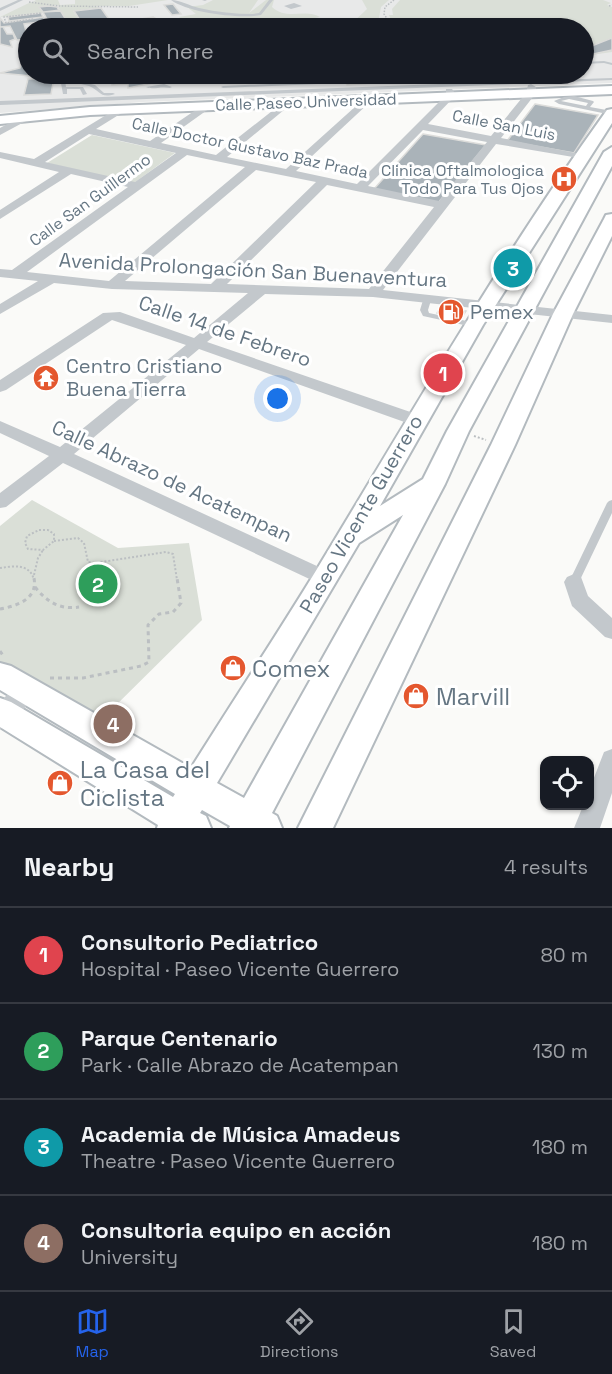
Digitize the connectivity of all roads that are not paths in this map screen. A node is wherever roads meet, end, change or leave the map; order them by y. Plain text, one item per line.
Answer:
1 (8, 0) edge
2 (21, 0) edge
3 (173, 0) edge
4 (271, 0) edge
5 (0, 4) edge
6 (0, 10) edge
7 (594, 62) edge
8 (612, 64) edge
9 (612, 79) edge
10 (594, 80) edge
11 (62, 84) edge
12 (86, 84) edge
13 (232, 84) edge
14 (278, 84) joint
15 (340, 84) edge
16 (445, 84) edge
17 (479, 84) edge
18 (542, 84) edge
19 (612, 84) edge
20 (148, 87) dead end
21 (224, 87) junction
22 (529, 88) junction
23 (342, 89) junction
24 (612, 90) edge
25 (445, 93) junction
26 (85, 94) dead end
27 (214, 94) junction
28 (569, 95) junction
29 (162, 97) junction
30 (283, 97) junction
31 (137, 98) junction
32 (366, 98) junction
33 (0, 103) edge
34 (98, 103) junction
35 (206, 106) junction
36 (587, 108) junction
37 (121, 109) junction
38 (612, 113) edge
39 (0, 115) edge
40 (22, 119) dead end
41 (0, 120) edge
42 (421, 126) junction
43 (601, 128) junction
44 (88, 131) junction
45 (0, 132) edge
46 (495, 140) junction
47 (152, 144) junction
48 (186, 151) junction
49 (1, 156) edge
50 (581, 157) junction
51 (609, 157) edge
52 (219, 158) junction
53 (36, 163) junction
54 (253, 166) junction
55 (68, 171) junction
56 (288, 173) junction
57 (324, 181) junction
58 (137, 186) junction
59 (360, 188) junction
60 (441, 205) junction
61 (0, 215) edge
62 (610, 229) edge
63 (7, 274) edge
64 (51, 279) junction
65 (112, 285) junction
66 (214, 289) junction
67 (261, 290) junction
68 (372, 292) junction
69 (428, 297) junction
70 (488, 304) junction
71 (526, 309) junction
72 (0, 310) edge
73 (563, 314) junction
74 (612, 319) edge
75 (473, 325) junction
76 (196, 342) junction
77 (0, 387) edge
78 (416, 420) junction
79 (0, 426) edge
80 (63, 454) junction
81 (433, 484) junction
82 (0, 502) edge
83 (612, 503) edge
84 (349, 537) junction
85 (325, 578) junction
86 (574, 582) joint
87 (610, 625) edge
88 (21, 676) edge
89 (1, 715) edge
90 (612, 760) edge
91 (195, 790) junction
92 (183, 825) edge
93 (254, 826) edge
94 (315, 828) edge
95 (587, 828) edge

1 - 5 lane
2 - 6 lane
3 - 4 lane
7 - 8 lane
9 - 10 lane, Calle Paseo Universidad
11 - 26 lane
12 - 31 lane, Calle Paseo Universidad
13 - 21 lane
14 - 21 lane
14 - 30 lane
15 - 23 lane
16 - 23 lane, Calle Paseo Universidad
17 - 22 lane, Calle Paseo Universidad
18 - 22 lane, Calle Paseo Universidad
19 - 22 main road, Calle Paseo Universidad
20 - 29 lane
21 - 27 lane
22 - 25 main road, Calle Paseo Universidad
22 - 28 main road, Calle Paseo Universidad
22 - 46 street
23 - 30 lane, Calle Paseo Universidad
24 - 28 main road, Calle Paseo Universidad
25 - 32 main road, Calle Paseo Universidad
25 - 42 street
27 - 29 lane, Calle Paseo Universidad
27 - 30 lane, Calle Paseo Universidad
28 - 36 lane
28 - 36 lane
29 - 31 lane, Calle Paseo Universidad
30 - 32 main road, Calle Paseo Universidad
30 - 35 main road, Calle Paseo Universidad
30 - 52 street
31 - 34 lane, Calle Paseo Universidad
32 - 34 main road, Calle Paseo Universidad
32 - 56 street
33 - 34 lane, Calle Paseo Universidad
34 - 39 main road, Calle Paseo Universidad
35 - 37 main road, Calle Paseo Universidad
35 - 47 street
36 - 38 lane
37 - 41 main road, Calle Paseo Universidad
37 - 44 street
38 - 43 main road, Paseo Vicente Guerrero
40 - 45 street
42 - 46 street, Calle San Luis
42 - 59 street
43 - 50 main road, Paseo Vicente Guerrero
43 - 51 main road
44 - 47 street, Calle Doctor Gustavo Baz Prada
44 - 53 street
46 - 50 street, Calle San Luis
46 - 60 street
47 - 48 street, Calle Doctor Gustavo Baz Prada
48 - 52 street, Calle Doctor Gustavo Baz Prada
48 - 58 street, Calle San Guillermo
49 - 53 street
50 - 70 main road, Paseo Vicente Guerrero
51 - 71 main road
52 - 54 street, Calle Doctor Gustavo Baz Prada
53 - 55 street
54 - 56 street, Calle Doctor Gustavo Baz Prada
54 - 65 street
55 - 58 street
55 - 61 street
56 - 57 street, Calle Doctor Gustavo Baz Prada
57 - 59 street, Calle Doctor Gustavo Baz Prada
57 - 66 street
58 - 63 street, Calle San Guillermo
59 - 60 street, Calle Doctor Gustavo Baz Prada
60 - 68 street
62 - 73 main road
63 - 64 street, Avenida Prolongación San Buenaventura
64 - 65 street, Avenida Prolongación San Buenaventura
64 - 72 street
65 - 66 street, Avenida Prolongación San Buenaventura
66 - 67 street, Avenida Prolongación San Buenaventura
67 - 68 street, Avenida Prolongación San Buenaventura
67 - 76 street
68 - 69 street, Avenida Prolongación San Buenaventura
69 - 70 street, Avenida Prolongación San Buenaventura
69 - 75 lane
70 - 71 street, Avenida Prolongación San Buenaventura
70 - 75 main road, Paseo Vicente Guerrero
71 - 73 street, Avenida Prolongación San Buenaventura
71 - 81 main road
73 - 74 street, Avenida Prolongación San Buenaventura
73 - 94 main road
75 - 78 main road, Paseo Vicente Guerrero
76 - 77 street, Calle 14 de Febrero
76 - 78 street, Calle 14 de Febrero
76 - 80 street
78 - 84 main road, Paseo Vicente Guerrero
79 - 80 street, Calle Abrazo de Acatempan
80 - 82 street
80 - 85 street, Calle Abrazo de Acatempan
81 - 84 main road
81 - 93 main road
83 - 86 lane
84 - 85 main road, Paseo Vicente Guerrero
85 - 91 main road, Paseo Vicente Guerrero
86 - 87 street
88 - 89 street
88 - 91 main road
89 - 92 main road
90 - 95 street
91 - 92 main road, Paseo Vicente Guerrero
91 - 93 main road

